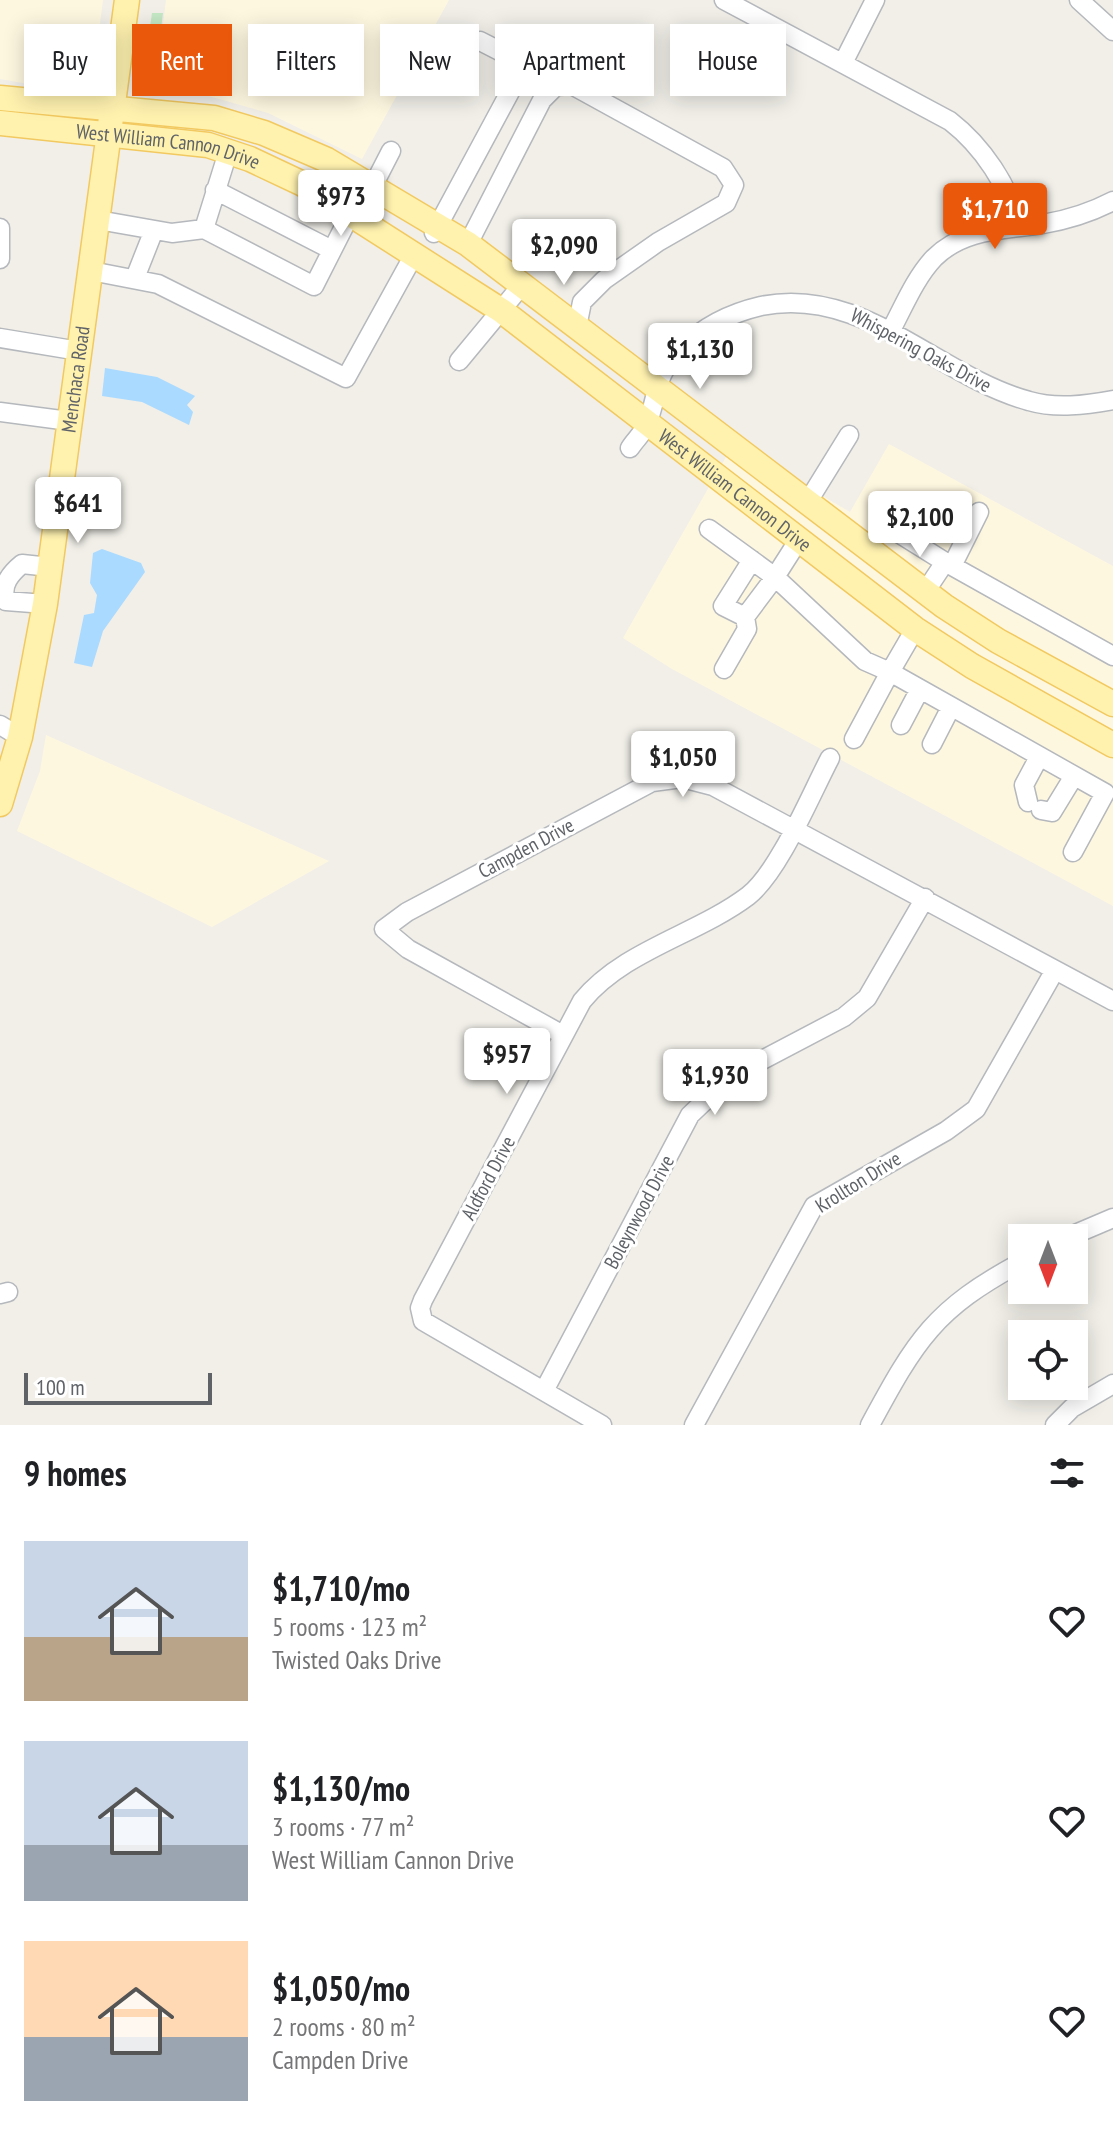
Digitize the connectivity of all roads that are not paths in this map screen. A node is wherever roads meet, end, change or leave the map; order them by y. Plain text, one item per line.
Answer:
1 (127, 0) edge
2 (724, 0) edge
3 (875, 0) edge
4 (1086, 3) edge
5 (1113, 31) edge
6 (480, 41) dead end
7 (843, 63) junction
8 (0, 98) edge
9 (113, 107) junction
10 (0, 123) edge
11 (111, 135) junction
12 (391, 151) dead end
13 (228, 152) junction
14 (373, 186) junction
15 (215, 190) junction
16 (1113, 201) edge
17 (350, 215) junction
18 (98, 220) junction
19 (1018, 227) junction
20 (0, 228) edge
21 (204, 229) junction
22 (436, 229) junction
23 (154, 230) junction
24 (468, 244) junction
25 (332, 250) junction
26 (415, 253) junction
27 (0, 259) edge
28 (91, 271) junction
29 (135, 278) junction
30 (522, 285) junction
31 (502, 311) junction
32 (577, 327) junction
33 (890, 332) junction
34 (0, 338) edge
35 (79, 351) junction
36 (459, 361) dead end
37 (656, 387) junction
38 (1113, 400) edge
39 (0, 412) edge
40 (69, 421) junction
41 (647, 426) junction
42 (849, 435) dead end
43 (630, 448) dead end
44 (807, 503) junction
45 (979, 512) dead end
46 (881, 522) dead end
47 (709, 529) dead end
48 (798, 541) junction
49 (752, 560) junction
50 (949, 564) junction
51 (50, 567) junction
52 (775, 577) junction
53 (925, 592) junction
54 (2, 598) edge
55 (45, 604) junction
56 (745, 617) junction
57 (915, 629) junction
58 (1113, 656) edge
59 (724, 669) dead end
60 (890, 672) junction
61 (920, 689) junction
62 (1113, 704) edge
63 (951, 707) junction
64 (901, 725) dead end
65 (10, 731) edge
66 (854, 739) dead end
67 (932, 744) dead end
68 (1113, 745) edge
69 (1039, 757) junction
70 (830, 758) dead end
71 (1074, 776) junction
72 (1110, 790) edge
73 (0, 804) edge
74 (793, 828) junction
75 (1073, 852) dead end
76 (925, 898) junction
77 (1055, 970) junction
78 (1113, 1001) edge
79 (563, 1035) junction
80 (1113, 1218) edge
81 (1088, 1229) edge
82 (1008, 1270) edge
83 (1113, 1384) edge
84 (545, 1389) junction
85 (602, 1425) edge
86 (694, 1425) edge
87 (870, 1425) edge
88 (1055, 1425) edge

1 - 9 main road, Menchaca Road
2 - 7 street
3 - 7 street
4 - 5 street
6 - 22 street
7 - 19 street
8 - 9 main road, West William Cannon Drive
9 - 11 main road, Menchaca Road
9 - 14 main road, West William Cannon Drive
10 - 11 main road, West William Cannon Drive
11 - 13 main road, West William Cannon Drive
11 - 18 main road, Menchaca Road
12 - 14 street
13 - 15 street
13 - 17 main road, West William Cannon Drive
14 - 22 main road, West William Cannon Drive
15 - 21 street
15 - 25 street
16 - 19 street
17 - 22 main road
17 - 25 street
17 - 26 main road, West William Cannon Drive
18 - 23 street
18 - 28 main road, Menchaca Road
19 - 33 street
20 - 27 street
21 - 23 street
21 - 25 street
22 - 24 main road, West William Cannon Drive
23 - 29 street
24 - 30 main road, West William Cannon Drive
24 - 32 street
26 - 29 street
26 - 31 main road, West William Cannon Drive
28 - 29 street
28 - 35 main road, Menchaca Road
30 - 31 street
30 - 32 main road, West William Cannon Drive
31 - 36 street
31 - 41 main road, West William Cannon Drive
32 - 37 main road, West William Cannon Drive
33 - 37 street, Whispering Oaks Drive
33 - 38 street, Whispering Oaks Drive
34 - 35 street
35 - 40 main road, Menchaca Road
37 - 41 street, Whispering Oaks Drive
37 - 44 main road, West William Cannon Drive
39 - 40 street
40 - 51 main road, Menchaca Road
41 - 43 street
41 - 48 main road, West William Cannon Drive
42 - 44 street
44 - 53 main road, West William Cannon Drive
45 - 50 street
46 - 50 street
47 - 49 street
48 - 52 street
48 - 57 main road, West William Cannon Drive
49 - 52 street
49 - 56 street
50 - 53 street
50 - 58 street
51 - 54 street
51 - 55 main road, Menchaca Road
52 - 56 street
52 - 60 street
53 - 62 main road, West William Cannon Drive
54 - 55 street
55 - 65 main road, Menchaca Road
56 - 59 street
57 - 60 street
57 - 68 main road, West William Cannon Drive
60 - 61 street
60 - 66 street
61 - 63 street
61 - 64 street
63 - 67 street
63 - 69 street
65 - 73 main road, Menchaca Road
69 - 71 street
69 - 71 street
70 - 74 street, Aldford Drive
71 - 72 street
72 - 75 street
74 - 76 street, Campden Drive
74 - 79 street, Aldford Drive
74 - 79 street, Campden Drive
76 - 77 street, Campden Drive
76 - 84 street, Boleynwood Drive
77 - 78 street, Campden Drive
77 - 86 street, Krollton Drive
79 - 84 street, Aldford Drive
80 - 81 street
82 - 87 street
83 - 88 street
84 - 85 street, Aldford Drive

